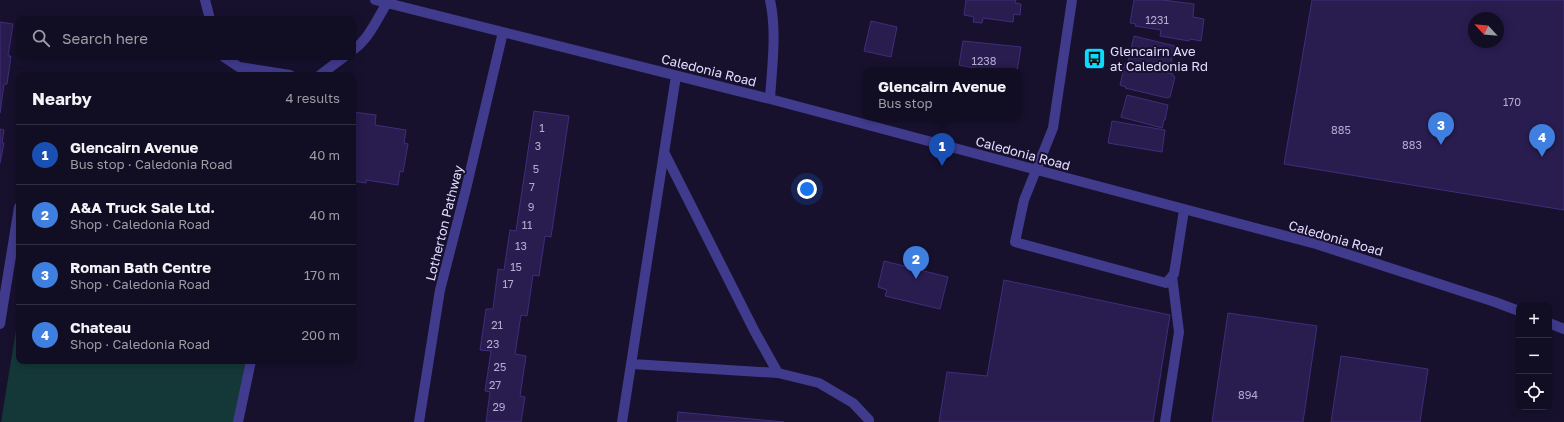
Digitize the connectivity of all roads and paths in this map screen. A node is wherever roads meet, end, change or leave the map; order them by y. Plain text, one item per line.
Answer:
1 (205, 0) edge
2 (375, 0) edge
3 (770, 0) edge
4 (1072, 0) edge
5 (387, 3) junction
6 (209, 16) edge
7 (503, 32) junction
8 (356, 48) edge
9 (228, 60) edge
10 (340, 60) edge
11 (271, 72) edge
12 (324, 72) edge
13 (676, 76) junction
14 (770, 99) junction
15 (664, 152) junction
16 (1037, 170) junction
17 (1184, 210) junction
18 (16, 225) edge
19 (1172, 276) junction
20 (1516, 310) edge
21 (0, 324) edge
22 (1552, 324) edge
23 (1564, 329) edge
24 (250, 364) edge
25 (632, 364) junction
26 (778, 373) junction
27 (238, 422) edge
28 (419, 422) edge
29 (622, 422) edge
30 (869, 422) edge
31 (1165, 422) edge

1 - 6 street
2 - 5 street, Caledonia Road
3 - 14 street
4 - 16 street
5 - 7 street, Caledonia Road
5 - 8 street
7 - 13 street, Caledonia Road
7 - 28 street, Lotherton Pathway
9 - 11 street
10 - 12 street
13 - 14 street, Caledonia Road
13 - 15 street
14 - 16 street, Caledonia Road
15 - 25 street
15 - 26 street
16 - 17 street, Caledonia Road
16 - 19 street
17 - 19 street
17 - 20 street, Caledonia Road
18 - 21 street
19 - 31 street
22 - 23 street
24 - 27 street
25 - 26 street
25 - 29 street
26 - 30 street

